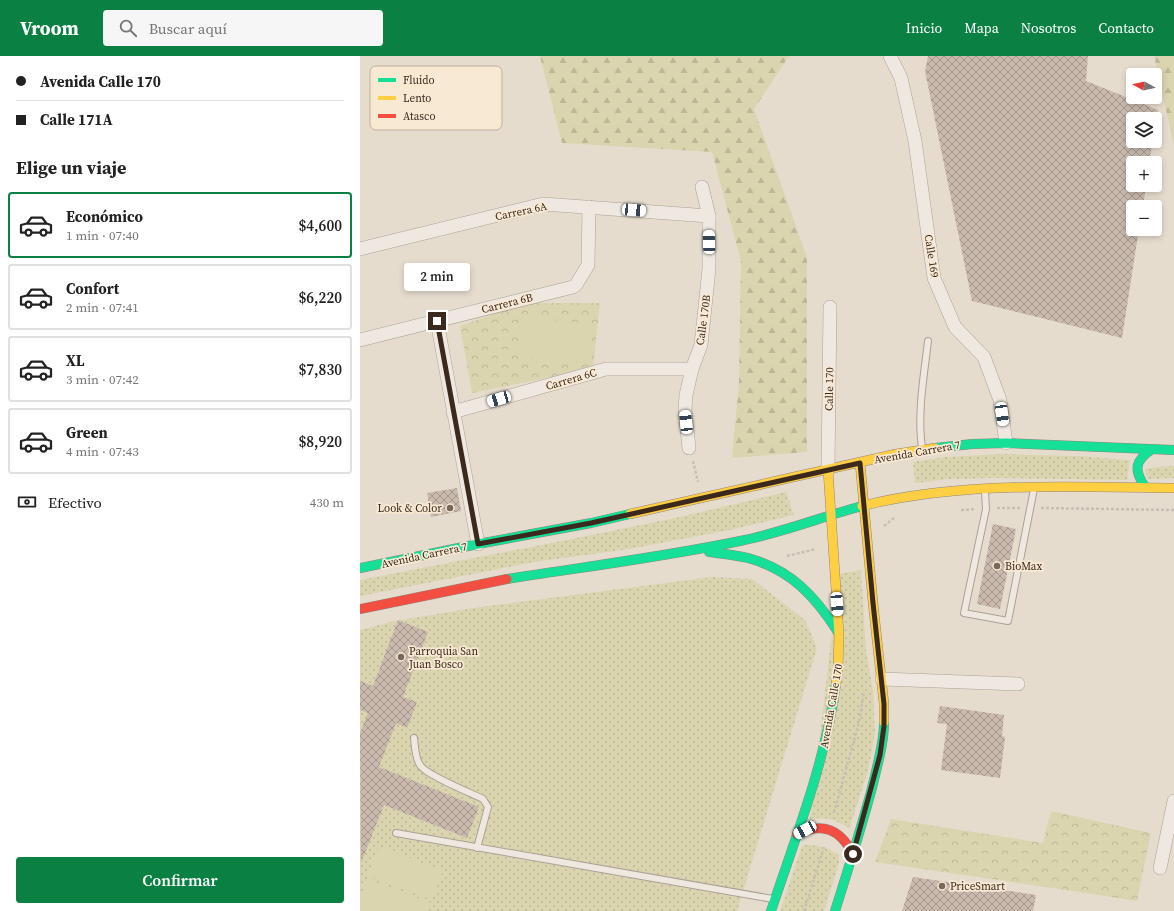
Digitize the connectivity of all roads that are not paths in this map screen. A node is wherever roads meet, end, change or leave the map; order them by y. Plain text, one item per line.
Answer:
1 (890, 56) edge
2 (702, 187) dead end
3 (589, 207) junction
4 (709, 216) junction
5 (360, 250) edge
6 (830, 307) dead end
7 (437, 321) junction
8 (360, 340) edge
9 (928, 341) dead end
10 (692, 369) junction
11 (453, 412) junction
12 (1006, 443) junction
13 (689, 448) road end
14 (1152, 449) junction
15 (922, 450) junction
16 (1174, 450) edge
17 (860, 463) junction
18 (828, 470) junction
19 (1034, 487) junction
20 (1145, 487) junction
21 (984, 488) junction
22 (1174, 488) edge
23 (864, 504) junction
24 (831, 514) junction
25 (478, 544) junction
26 (695, 550) junction
27 (360, 568) edge
28 (360, 609) edge
29 (839, 634) junction
30 (882, 679) junction
31 (1018, 684) dead end
32 (414, 738) dead end
33 (1174, 801) edge
34 (396, 833) dead end
35 (797, 834) junction
36 (477, 848) junction
37 (853, 854) junction
38 (1160, 868) dead end
39 (775, 900) junction
40 (771, 911) edge
41 (835, 911) edge

1 - 12 street, Calle 169
2 - 4 street, Calle 170B
3 - 4 street, Carrera 6A
3 - 5 street, Carrera 6A
3 - 7 street, Carrera 6B
4 - 10 street, Calle 170B
6 - 18 street, Calle 170
7 - 8 street, Carrera 6B
7 - 11 street
9 - 15 lane
10 - 11 street, Carrera 6C
10 - 13 street, Calle 170B
11 - 25 street
12 - 14 main road, Avenida Carrera 7
12 - 15 main road, Avenida Carrera 7
14 - 16 main road, Avenida Carrera 7
14 - 20 main road
15 - 17 main road, Avenida Carrera 7
17 - 18 main road, Avenida Carrera 7
17 - 23 main road
18 - 24 main road, Avenida Calle 170
18 - 25 main road, Avenida Carrera 7
19 - 20 main road
19 - 21 main road
19 - 21 lane
20 - 22 main road
21 - 23 main road
23 - 24 main road
23 - 30 main road
24 - 26 main road
24 - 29 main road, Avenida Calle 170
25 - 27 main road, Avenida Carrera 7
26 - 28 main road
26 - 29 main road
29 - 35 main road, Avenida Calle 170
30 - 31 street
30 - 37 main road
32 - 36 lane
33 - 38 street
34 - 36 lane
35 - 37 main road
35 - 39 main road, Avenida Calle 170
36 - 39 lane
37 - 41 main road
39 - 40 main road, Avenida Calle 170

